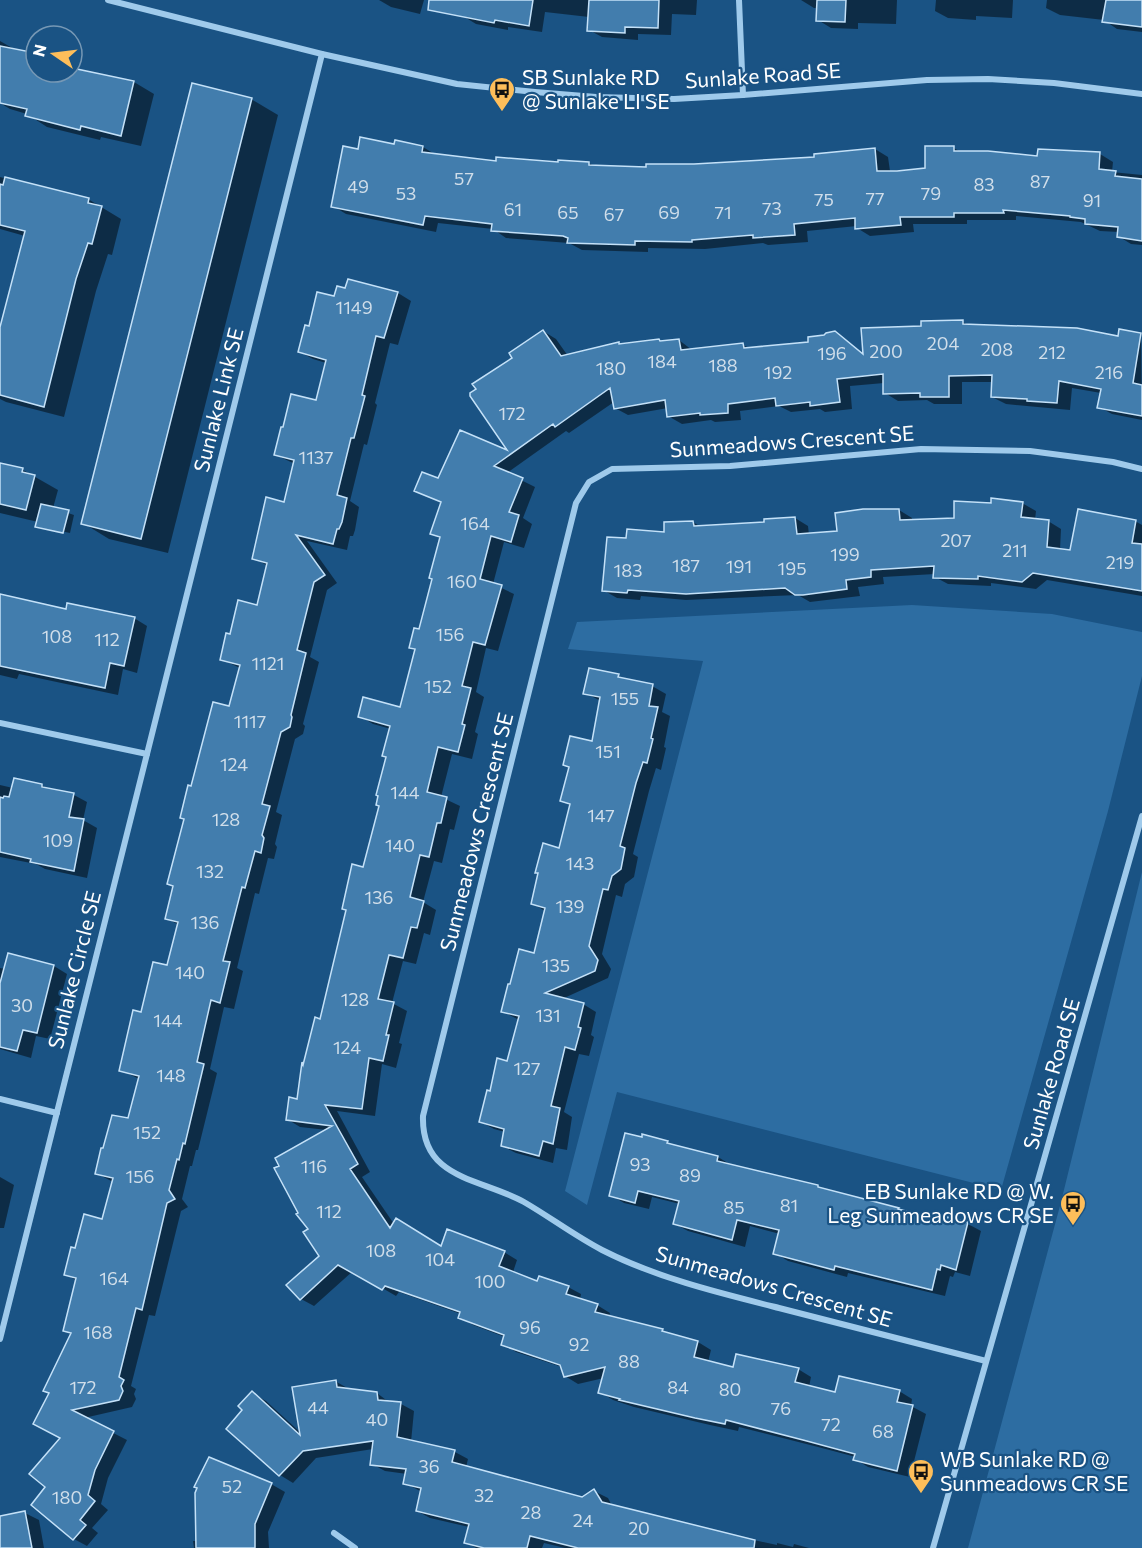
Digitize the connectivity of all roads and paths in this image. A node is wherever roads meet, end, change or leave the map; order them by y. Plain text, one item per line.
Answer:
1 (108, 0) edge
2 (739, 0) edge
3 (322, 54) junction
4 (1142, 94) edge
5 (743, 96) junction
6 (1142, 468) edge
7 (0, 723) edge
8 (147, 754) junction
9 (1142, 816) edge
10 (0, 1099) edge
11 (57, 1113) junction
12 (0, 1340) edge
13 (986, 1361) junction
14 (334, 1533) dead end
15 (355, 1548) edge
16 (933, 1548) edge

1 - 3 street, Sunlake Road SE
2 - 5 street
3 - 5 street, Sunlake Road SE
3 - 8 street, Sunlake Link SE
4 - 5 street, Sunlake Road SE
6 - 13 street, Sunmeadows Crescent SE
7 - 8 street
8 - 11 street, Sunlake Circle SE
9 - 13 street, Sunlake Road SE
10 - 11 street
11 - 12 street, Sunlake Circle SE
13 - 16 street, Sunlake Road SE
14 - 15 street

